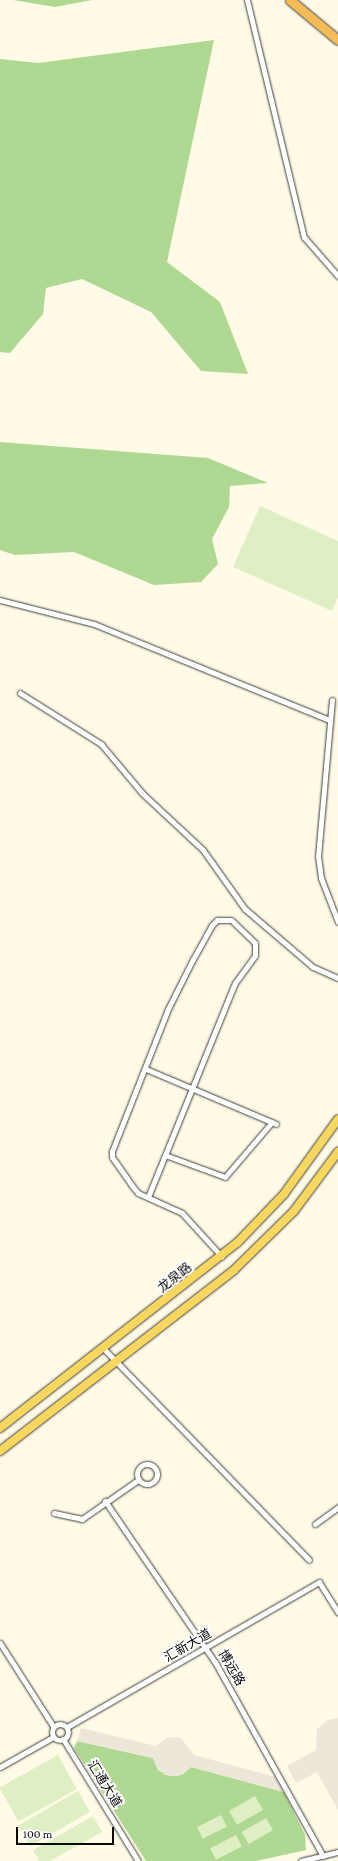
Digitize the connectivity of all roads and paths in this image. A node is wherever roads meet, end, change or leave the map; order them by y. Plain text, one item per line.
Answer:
1 (247, 0) edge
2 (290, 0) edge
3 (323, 27) junction
4 (338, 40) edge
5 (338, 47) edge
6 (338, 276) edge
7 (0, 600) edge
8 (20, 693) dead end
9 (332, 700) dead end
10 (329, 720) junction
11 (338, 922) edge
12 (338, 978) edge
13 (146, 1069) junction
14 (192, 1088) junction
15 (338, 1119) edge
16 (338, 1152) edge
17 (165, 1156) junction
18 (148, 1197) junction
19 (222, 1257) junction
20 (104, 1349) junction
21 (117, 1364) junction
22 (0, 1428) edge
23 (0, 1451) edge
24 (138, 1480) junction
25 (105, 1501) junction
26 (338, 1507) edge
27 (54, 1513) dead end
28 (316, 1524) dead end
29 (309, 1560) dead end
30 (338, 1613) edge
31 (0, 1643) edge
32 (207, 1648) junction
33 (53, 1726) junction
34 (67, 1727) junction
35 (53, 1737) junction
36 (63, 1739) junction
37 (0, 1767) edge
38 (338, 1852) edge
39 (323, 1856) junction
40 (138, 1861) edge
41 (301, 1861) edge

1 - 6 street
2 - 3 highway
3 - 4 highway
3 - 5 highway
7 - 10 street
8 - 12 street
9 - 10 street
10 - 11 street
13 - 14 street
13 - 14 street
13 - 18 street
14 - 17 street
14 - 17 street
15 - 19 main road, 龙泉路
16 - 21 main road
17 - 18 street
18 - 19 street
19 - 20 main road, 龙泉路
20 - 21 street
20 - 22 main road, 龙泉路
21 - 23 main road
21 - 29 street
24 - 24 street
24 - 25 street
25 - 27 street
25 - 32 street, 博远路
26 - 28 street
30 - 32 street, 汇新大道
31 - 33 street
32 - 34 street, 汇新大道
32 - 39 street, 博远路
33 - 34 street
33 - 35 street
34 - 36 street
35 - 36 street
35 - 37 street
36 - 40 street, 汇通大道
38 - 39 street
39 - 41 street

